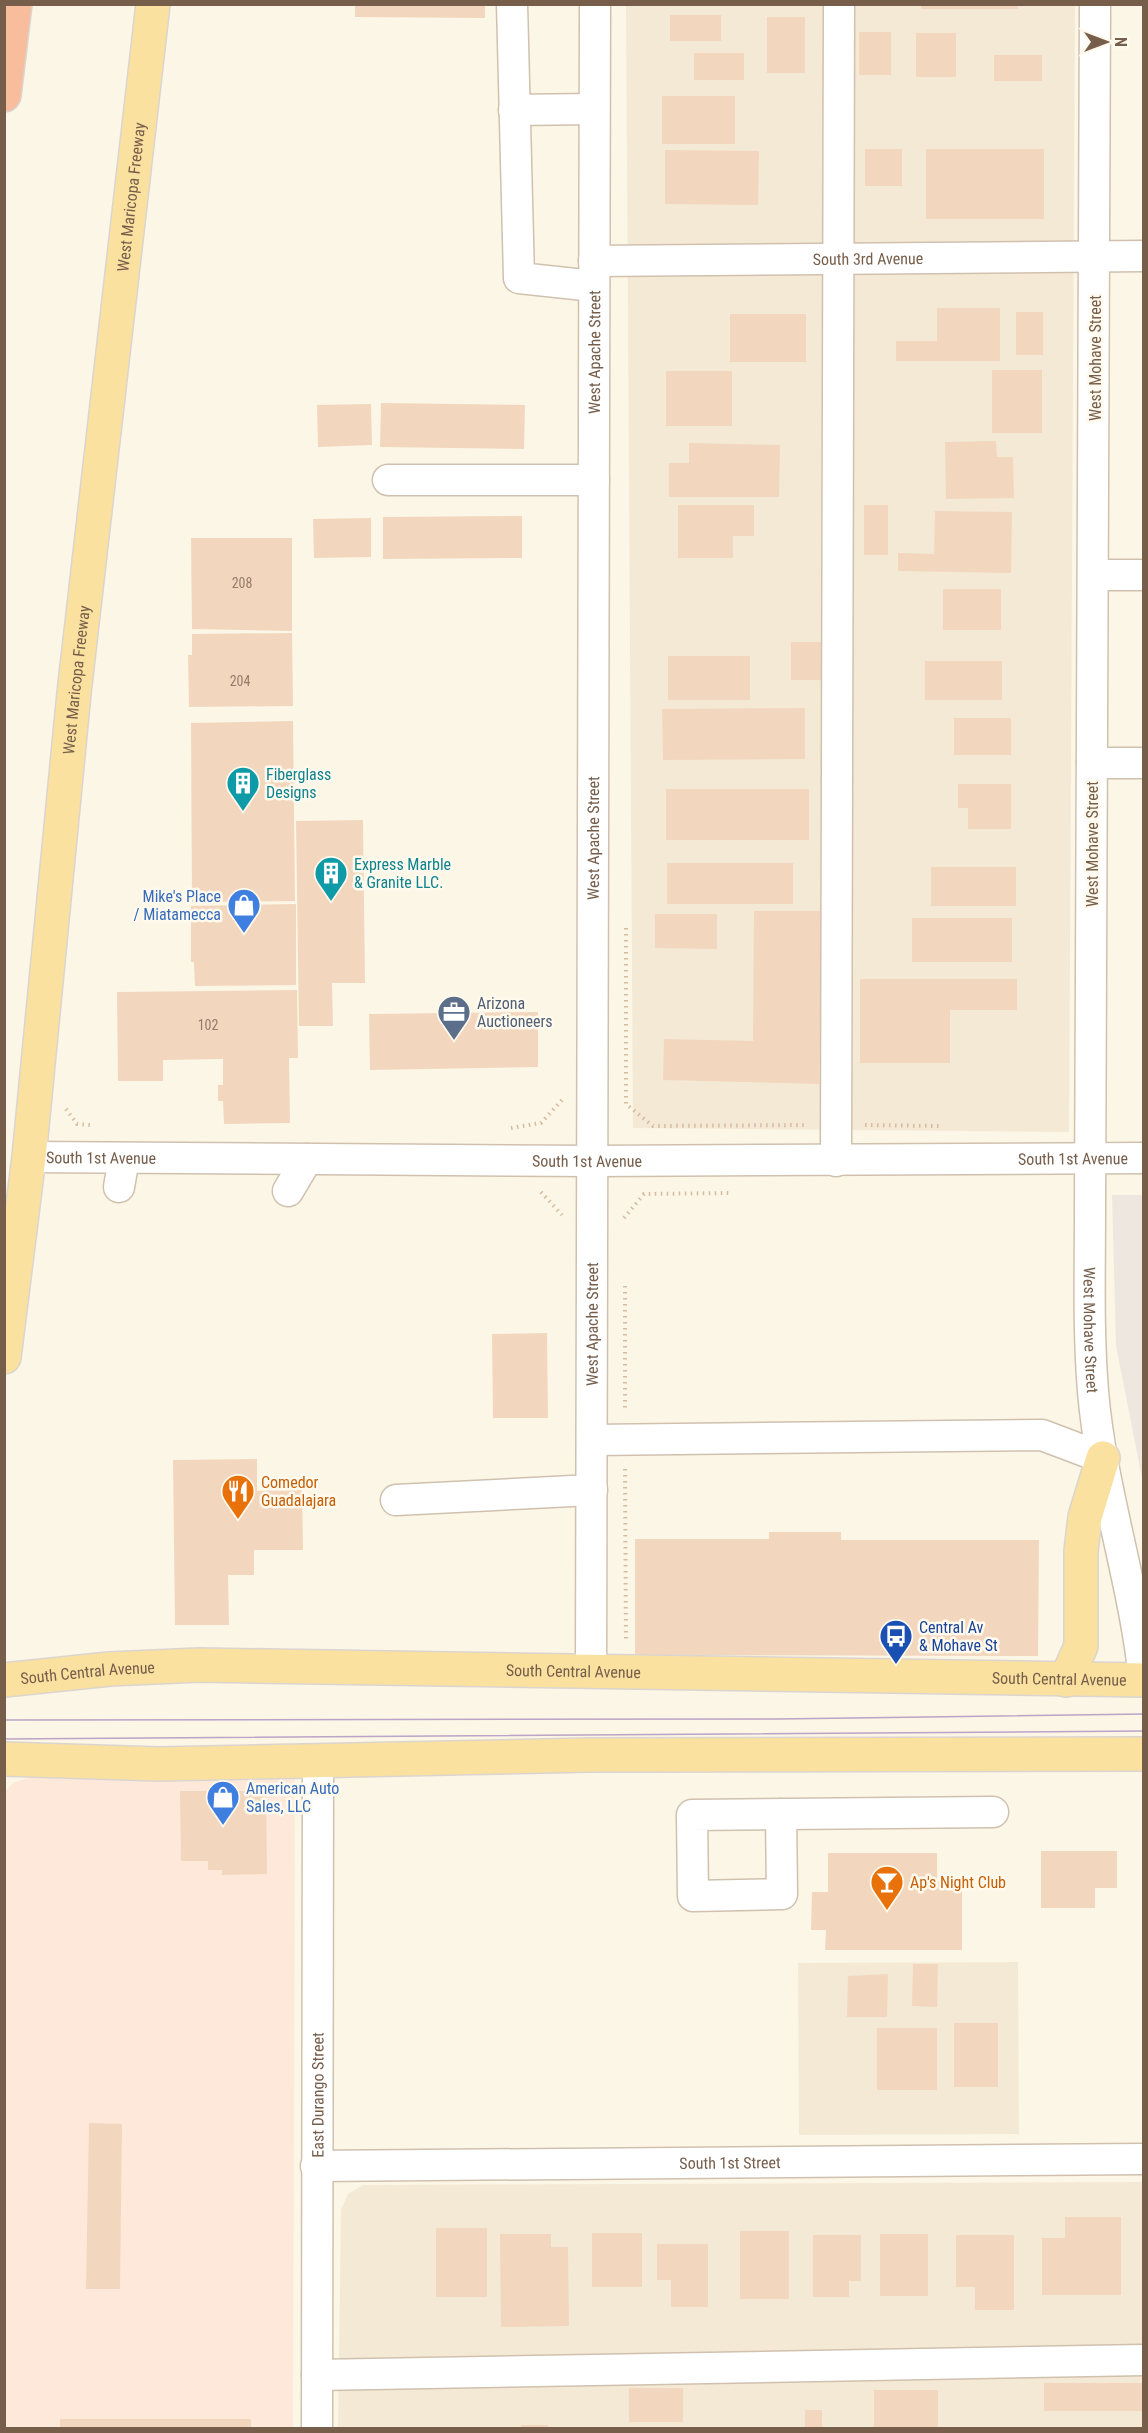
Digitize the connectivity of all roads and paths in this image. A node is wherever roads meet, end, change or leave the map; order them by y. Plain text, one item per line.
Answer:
1 (15, 4) edge
2 (153, 4) edge
3 (512, 4) edge
4 (595, 4) edge
5 (839, 4) edge
6 (1095, 4) edge
7 (4, 95) edge
8 (594, 109) junction
9 (514, 110) junction
10 (1095, 256) junction
11 (1143, 256) edge
12 (838, 258) junction
13 (594, 273) junction
14 (388, 480) dead end
15 (594, 480) junction
16 (1093, 574) junction
17 (1143, 574) edge
18 (1092, 763) junction
19 (1143, 763) edge
20 (563, 1099) dead end
21 (63, 1105) dead end
22 (97, 1125) dead end
23 (508, 1129) dead end
24 (29, 1157) junction
25 (124, 1158) junction
26 (1143, 1158) edge
27 (307, 1159) junction
28 (1090, 1159) junction
29 (594, 1161) junction
30 (836, 1161) junction
31 (119, 1187) dead end
32 (288, 1191) dead end
33 (543, 1192) dead end
34 (738, 1193) dead end
35 (564, 1217) dead end
36 (624, 1227) dead end
37 (625, 1274) dead end
38 (4, 1357) edge
39 (592, 1440) junction
40 (625, 1440) junction
41 (1103, 1458) junction
42 (592, 1490) junction
43 (396, 1500) dead end
44 (626, 1647) dead end
45 (591, 1672) junction
46 (1143, 1679) edge
47 (4, 1680) edge
48 (1066, 1680) junction
49 (1143, 1754) edge
50 (4, 1759) edge
51 (318, 1762) junction
52 (993, 1812) dead end
53 (781, 1814) dead end
54 (1143, 2159) edge
55 (316, 2166) junction
56 (1143, 2360) edge
57 (317, 2375) junction
58 (318, 2428) edge

1 - 7 highway
2 - 24 main road, West Maricopa Freeway
3 - 9 street
4 - 8 street, West Apache Street
5 - 12 street
6 - 10 street, West Mohave Street
8 - 9 street
8 - 13 street, West Apache Street
9 - 13 street, South 3rd Avenue
10 - 11 street, South 3rd Avenue
10 - 12 street, South 3rd Avenue
10 - 16 street, West Mohave Street
12 - 13 street, South 3rd Avenue
12 - 30 street
13 - 15 street, West Apache Street
14 - 15 street
15 - 29 street, West Apache Street
16 - 17 street
16 - 18 street, West Mohave Street
18 - 19 street
18 - 28 street, West Mohave Street
20 - 23 path
21 - 22 path
24 - 25 street, South 1st Avenue
24 - 38 main road, West Maricopa Freeway
25 - 27 street, South 1st Avenue
25 - 31 street
26 - 28 street, South 1st Avenue
27 - 29 street, South 1st Avenue
27 - 32 street
28 - 30 street, South 1st Avenue
28 - 41 street, West Mohave Street
29 - 30 street, South 1st Avenue
29 - 39 street, West Apache Street
33 - 35 path
34 - 36 path
37 - 40 path
39 - 40 street
39 - 42 street, West Apache Street
40 - 41 street
40 - 44 path
41 - 46 street, West Mohave Street
41 - 48 main road
42 - 43 street
42 - 45 street, West Apache Street
45 - 47 main road, South Central Avenue
45 - 48 main road, South Central Avenue
46 - 48 main road, South Central Avenue
49 - 51 main road
50 - 51 main road
51 - 55 street, East Durango Street
52 - 53 street
54 - 55 street, South 1st Street
55 - 57 street, East Durango Street
56 - 57 street
57 - 58 street, East Durango Street

